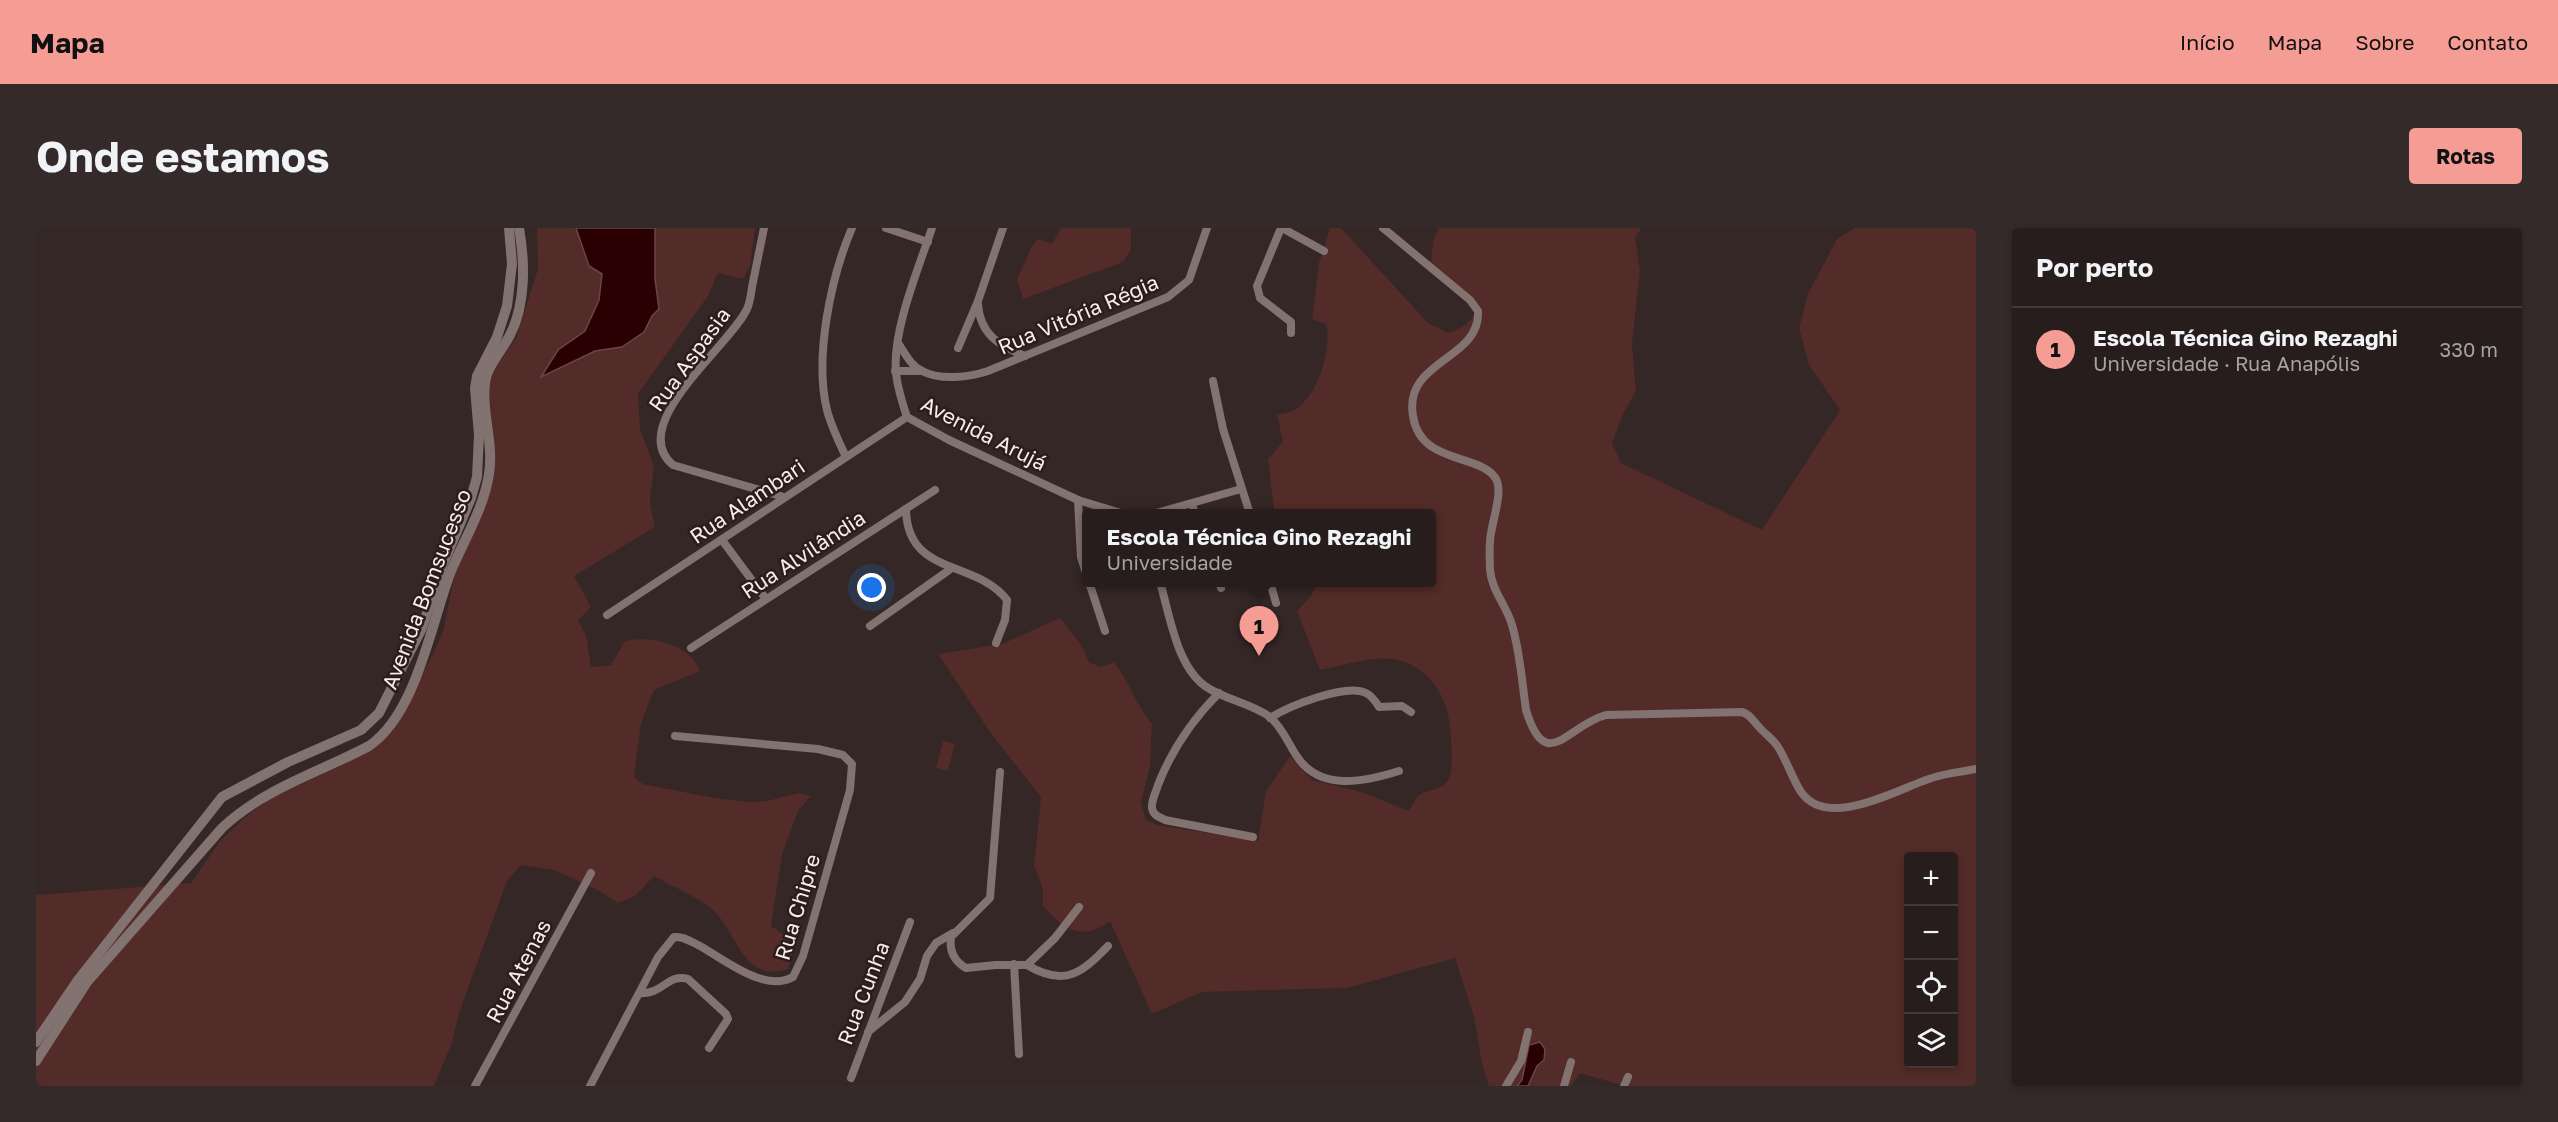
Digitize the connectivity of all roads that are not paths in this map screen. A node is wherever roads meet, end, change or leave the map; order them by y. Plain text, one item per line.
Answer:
1 (509, 228) edge
2 (519, 228) edge
3 (764, 228) edge
4 (852, 228) edge
5 (886, 228) edge
6 (932, 228) edge
7 (1003, 228) edge
8 (1207, 228) edge
9 (1281, 228) edge
10 (1383, 228) edge
11 (928, 243) junction
12 (1324, 251) dead end
13 (978, 301) junction
14 (1291, 333) dead end
15 (898, 342) junction
16 (958, 348) dead end
17 (1026, 357) junction
18 (896, 371) junction
19 (922, 371) junction
20 (1213, 381) dead end
21 (907, 417) junction
22 (846, 457) junction
23 (1241, 489) junction
24 (935, 490) dead end
25 (784, 497) junction
26 (1078, 500) junction
27 (1192, 504) junction
28 (906, 509) junction
29 (1110, 509) edge
30 (1170, 509) edge
31 (1194, 509) edge
32 (1248, 509) edge
33 (722, 540) junction
34 (1082, 560) edge
35 (952, 568) junction
36 (1091, 587) edge
37 (1162, 587) edge
38 (1271, 587) edge
39 (766, 599) junction
40 (1276, 603) dead end
41 (607, 615) dead end
42 (870, 626) dead end
43 (1104, 631) dead end
44 (996, 643) dead end
45 (691, 648) dead end
46 (1218, 693) junction
47 (1411, 712) dead end
48 (1270, 718) junction
49 (675, 736) dead end
50 (1976, 769) edge
51 (1399, 771) dead end
52 (1000, 772) dead end
53 (1253, 837) dead end
54 (591, 873) dead end
55 (1079, 907) dead end
56 (910, 922) dead end
57 (956, 932) junction
58 (1108, 946) dead end
59 (1014, 964) junction
60 (1027, 965) junction
61 (640, 993) junction
62 (868, 1032) junction
63 (1528, 1032) dead end
64 (36, 1042) edge
65 (709, 1048) dead end
66 (1019, 1054) dead end
67 (36, 1061) edge
68 (1571, 1062) dead end
69 (1628, 1077) dead end
70 (851, 1078) dead end
71 (476, 1086) edge
72 (590, 1086) edge
73 (1506, 1086) edge
74 (1564, 1086) edge
75 (1624, 1086) edge

1 - 64 street, Avenida Bomsucesso
2 - 67 street, Avenida Bomsucesso
3 - 25 street, Rua Aspasia
4 - 22 street
5 - 11 street
6 - 11 street, Avenida Arujá
7 - 13 street
8 - 17 street, Rua Vitória Régia
9 - 12 street
9 - 14 street
10 - 50 street
11 - 15 street, Avenida Arujá
13 - 16 street
13 - 17 street
15 - 18 street, Avenida Arujá
15 - 19 street
17 - 19 street, Rua Vitória Régia
18 - 19 street, Rua Vitória Régia
18 - 21 street, Avenida Arujá
20 - 23 street
21 - 22 street, Rua Alambari
21 - 26 street, Avenida Arujá
22 - 25 street, Rua Alambari
23 - 27 street
23 - 32 street
24 - 28 street, Rua Alvilândia
25 - 33 street, Rua Alambari
26 - 29 street, Avenida Arujá
26 - 34 street
27 - 30 street
27 - 31 street
28 - 35 street
28 - 39 street, Rua Alvilândia
33 - 39 street
33 - 41 street, Rua Alambari
35 - 42 street
35 - 44 street
36 - 43 street
37 - 46 street
38 - 40 street
39 - 45 street, Rua Alvilândia
46 - 48 street
46 - 53 street
47 - 48 street
48 - 51 street
49 - 61 street, Rua Chipre
52 - 57 street
54 - 71 street, Rua Atenas
55 - 60 street
56 - 62 street, Rua Cunha
57 - 59 street
57 - 62 street
58 - 60 street
59 - 60 street
59 - 66 street
61 - 65 street
61 - 72 street, Rua Chipre
62 - 70 street, Rua Cunha
63 - 73 street
68 - 74 street
69 - 75 street

